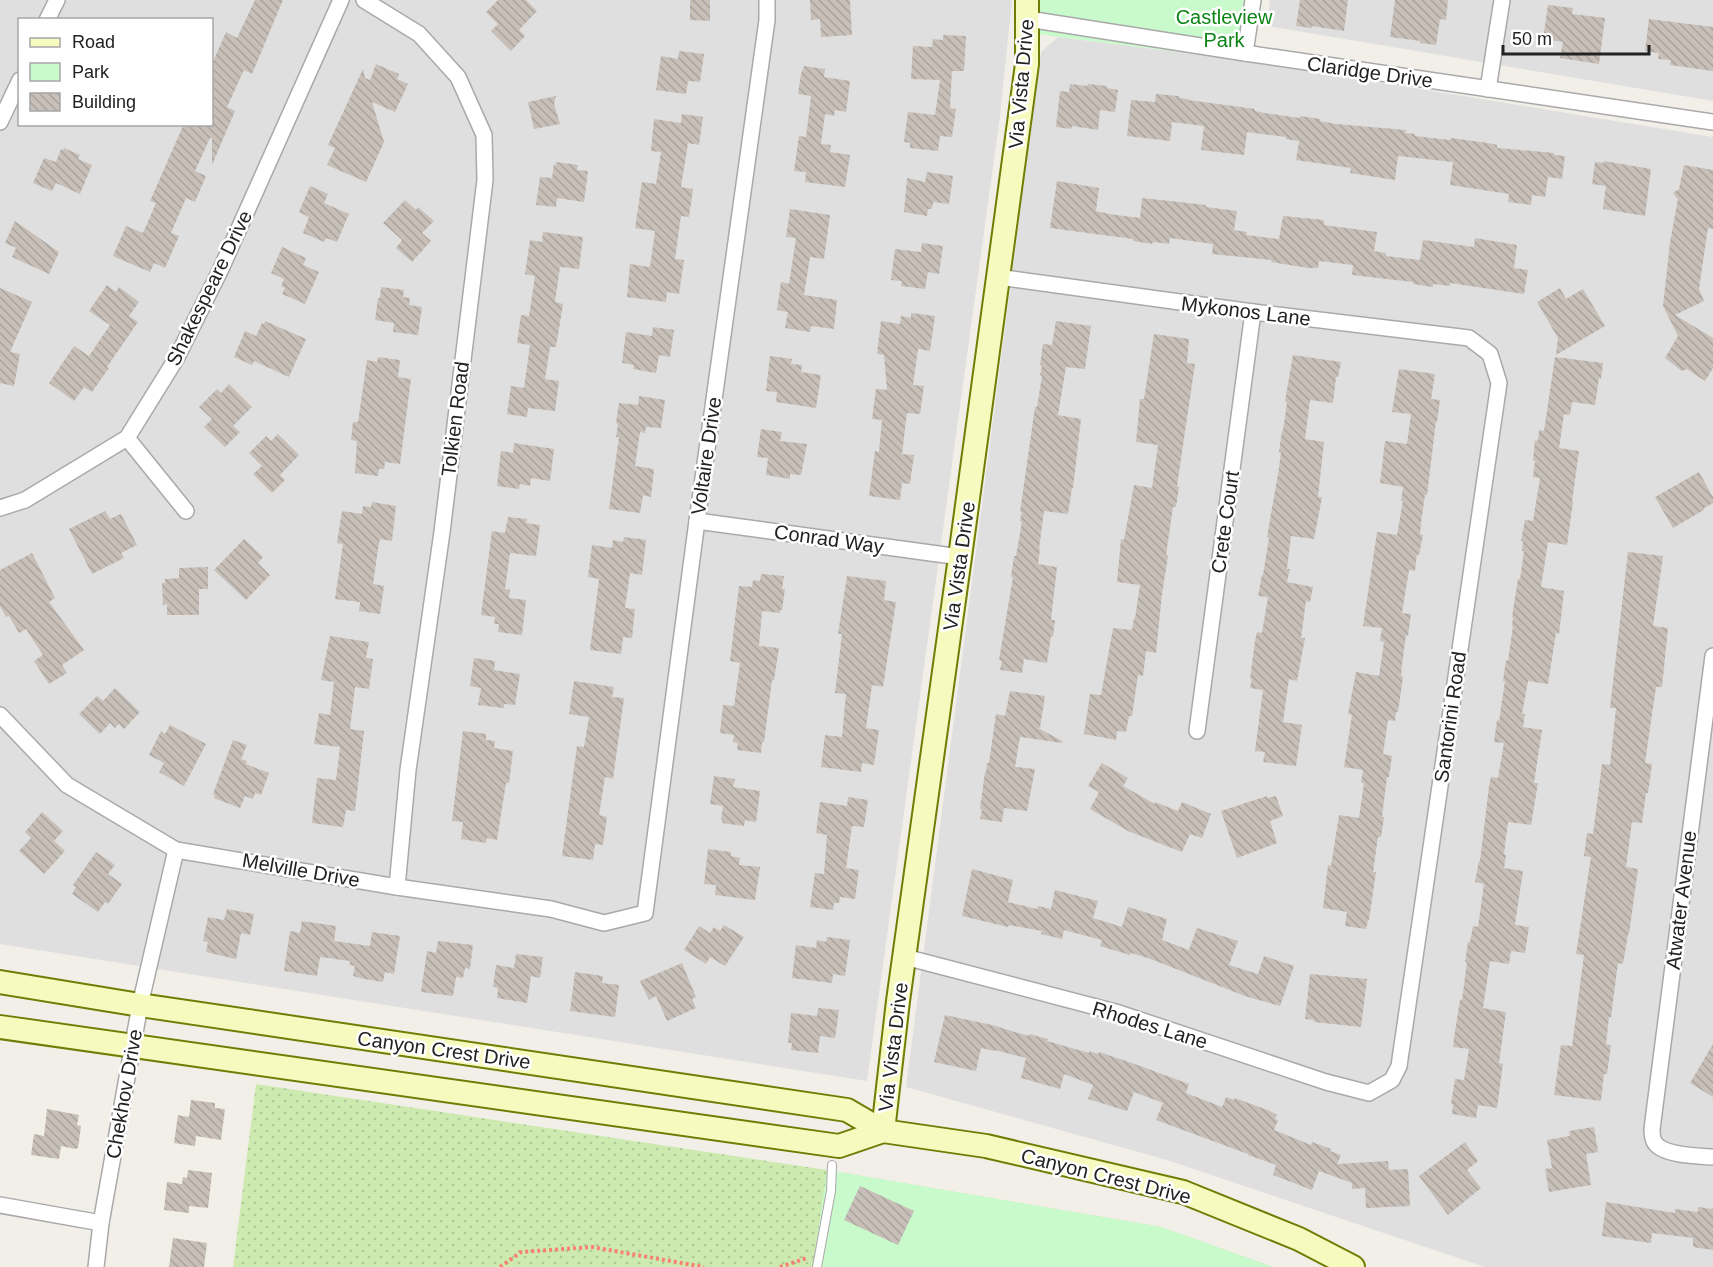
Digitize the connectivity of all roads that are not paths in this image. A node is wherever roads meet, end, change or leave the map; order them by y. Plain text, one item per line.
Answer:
1 (57, 0) edge
2 (341, 0) edge
3 (364, 0) edge
4 (766, 0) edge
5 (1253, 0) edge
6 (1502, 0) edge
7 (1027, 10) edge
8 (49, 18) edge
9 (1245, 53) junction
10 (18, 84) edge
11 (1488, 89) junction
12 (0, 122) edge
13 (1713, 122) edge
14 (998, 277) junction
15 (1253, 312) junction
16 (1490, 354) joint
17 (127, 438) junction
18 (0, 508) edge
19 (186, 511) dead end
20 (697, 521) junction
21 (960, 558) junction
22 (1713, 656) edge
23 (0, 715) edge
24 (1197, 731) dead end
25 (176, 850) junction
26 (397, 886) junction
27 (645, 913) joint
28 (904, 957) junction
29 (0, 982) edge
30 (140, 1005) junction
31 (0, 1027) edge
32 (133, 1047) junction
33 (1392, 1080) joint
34 (883, 1131) junction
35 (1713, 1157) edge
36 (832, 1166) dead end
37 (0, 1205) edge
38 (101, 1222) junction
39 (96, 1267) edge
40 (817, 1267) edge
41 (1353, 1267) edge

1 - 8 street
2 - 17 street, Shakespeare Drive
3 - 26 street, Tolkien Road
4 - 20 street, Voltaire Drive
5 - 9 street
6 - 11 street
7 - 9 street, Claridge Drive
7 - 14 main road, Via Vista Drive
9 - 11 street, Claridge Drive
10 - 12 street
11 - 13 street, Claridge Drive
14 - 15 street, Mykonos Lane
14 - 21 main road, Via Vista Drive
15 - 16 street, Mykonos Lane
15 - 24 street, Crete Court
16 - 33 street, Santorini Road
17 - 18 street, Shakespeare Drive
17 - 19 street
20 - 21 street, Conrad Way
20 - 27 street, Voltaire Drive
21 - 28 main road, Via Vista Drive
22 - 35 street, Atwater Avenue
23 - 25 street, Melville Drive
25 - 26 street, Melville Drive
25 - 30 street, Chekhov Drive
26 - 27 street, Melville Drive
28 - 33 street, Rhodes Lane
28 - 34 main road, Via Vista Drive
29 - 30 main road, Canyon Crest Drive
30 - 32 street, Chekhov Drive
30 - 34 main road, Canyon Crest Drive
31 - 32 main road, Canyon Crest Drive
32 - 34 main road, Canyon Crest Drive
32 - 38 street, Chekhov Drive
34 - 41 main road, Canyon Crest Drive
36 - 40 lane
37 - 38 street
38 - 39 street, Chekhov Drive

